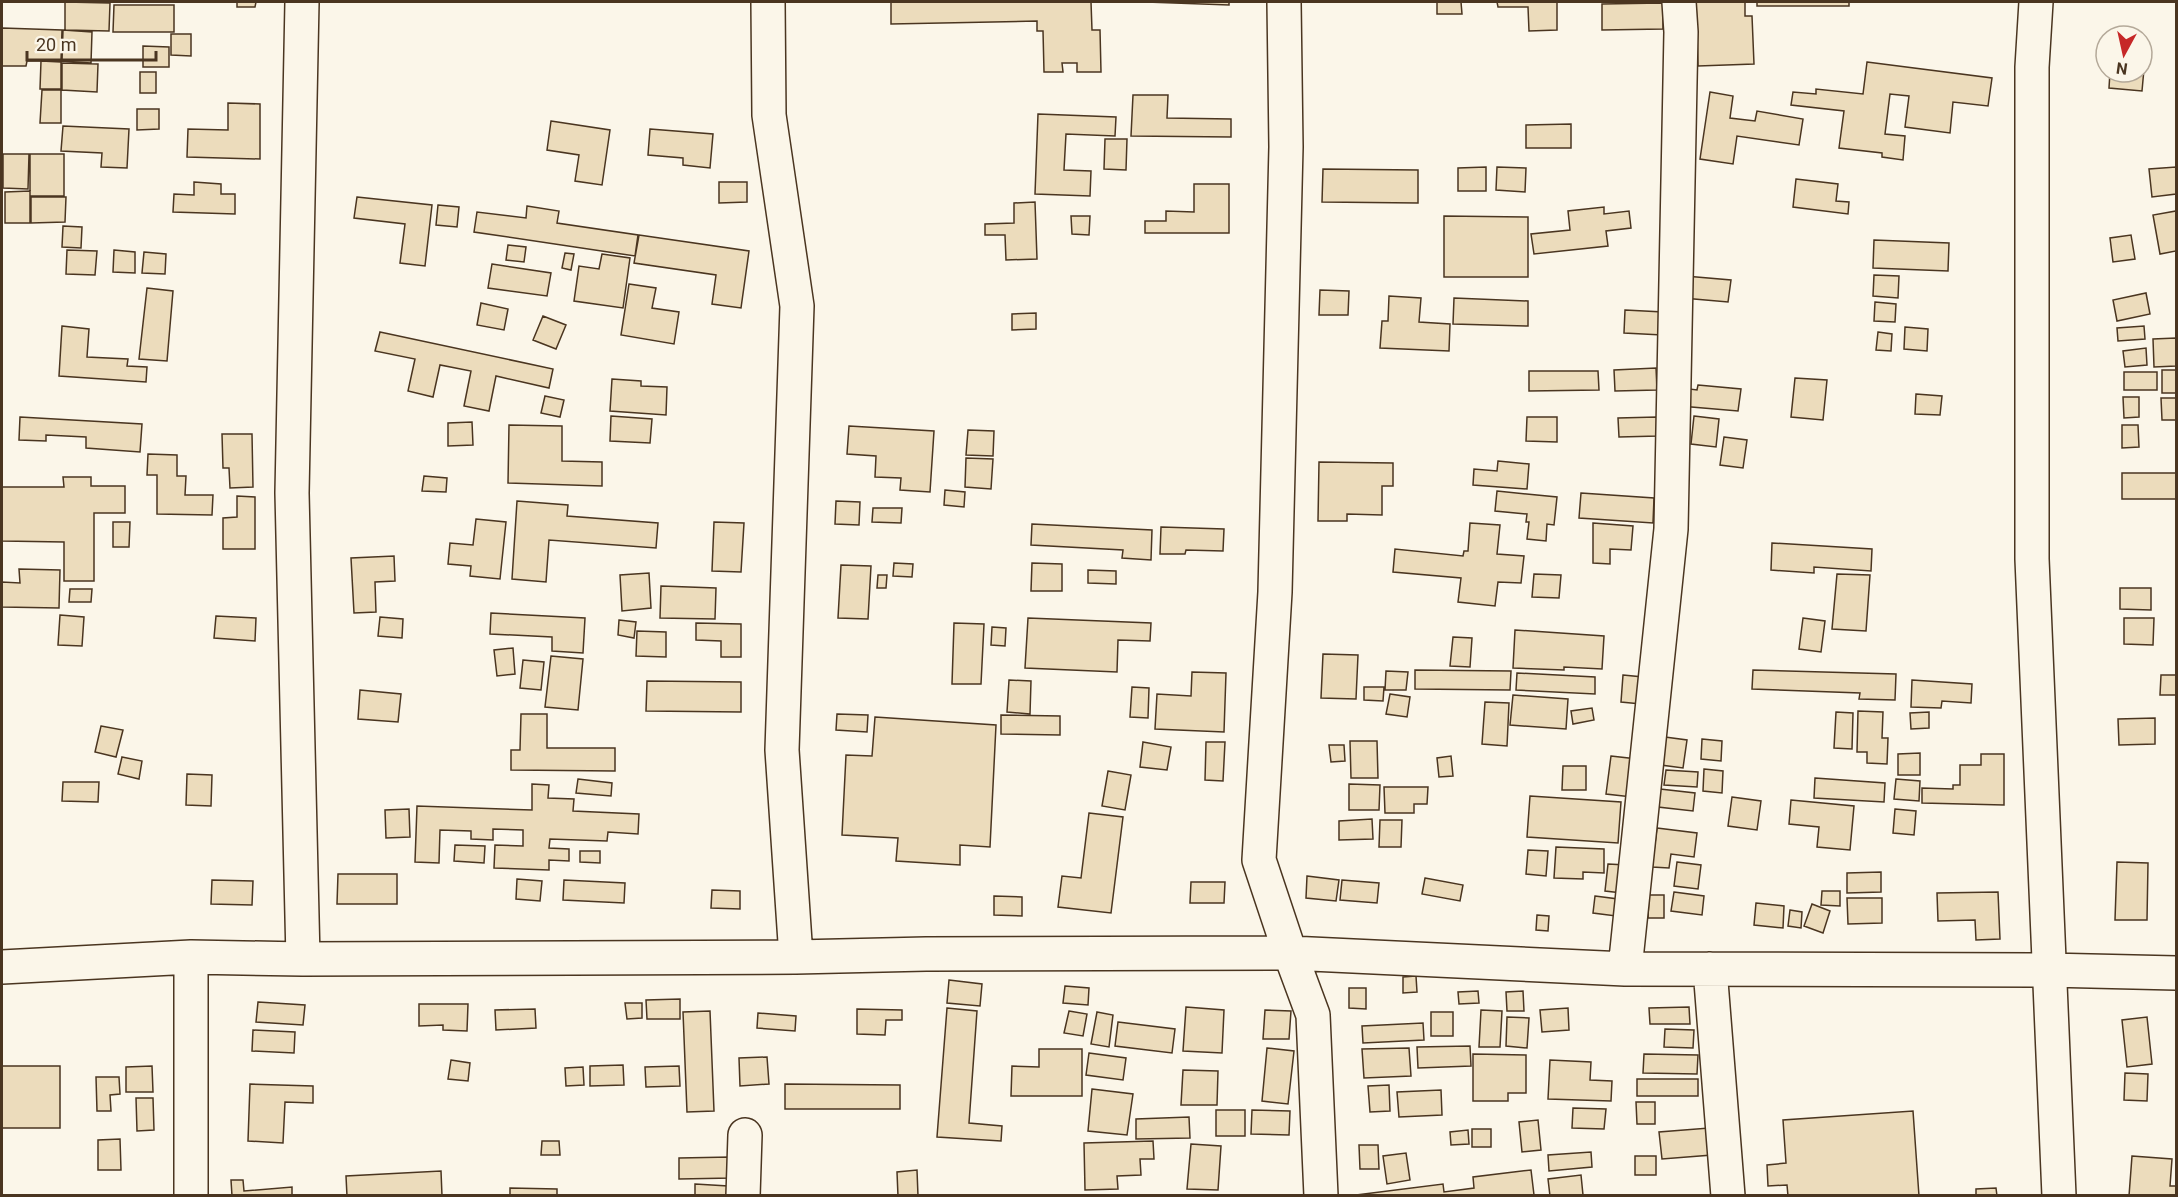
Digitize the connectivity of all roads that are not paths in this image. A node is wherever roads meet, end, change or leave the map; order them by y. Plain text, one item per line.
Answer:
1 (302, 2) edge
2 (768, 2) edge
3 (1284, 2) edge
4 (1680, 2) edge
5 (2036, 2) edge
6 (1290, 953) junction
7 (191, 957) junction
8 (796, 957) junction
9 (303, 959) junction
10 (2, 967) edge
11 (1625, 969) junction
12 (1710, 969) junction
13 (2048, 970) junction
14 (2176, 973) edge
15 (746, 1135) dead end
16 (191, 1196) edge
17 (742, 1196) edge
18 (1321, 1196) edge
19 (1728, 1196) edge
20 (2059, 1196) edge

1 - 9 street
2 - 8 street
3 - 6 street
4 - 11 street
5 - 13 street
6 - 8 street
6 - 11 street
6 - 18 street
7 - 9 street
7 - 10 street
7 - 16 street
8 - 9 street
11 - 12 street
12 - 13 street
12 - 19 street
13 - 14 street
13 - 20 street
15 - 17 street

